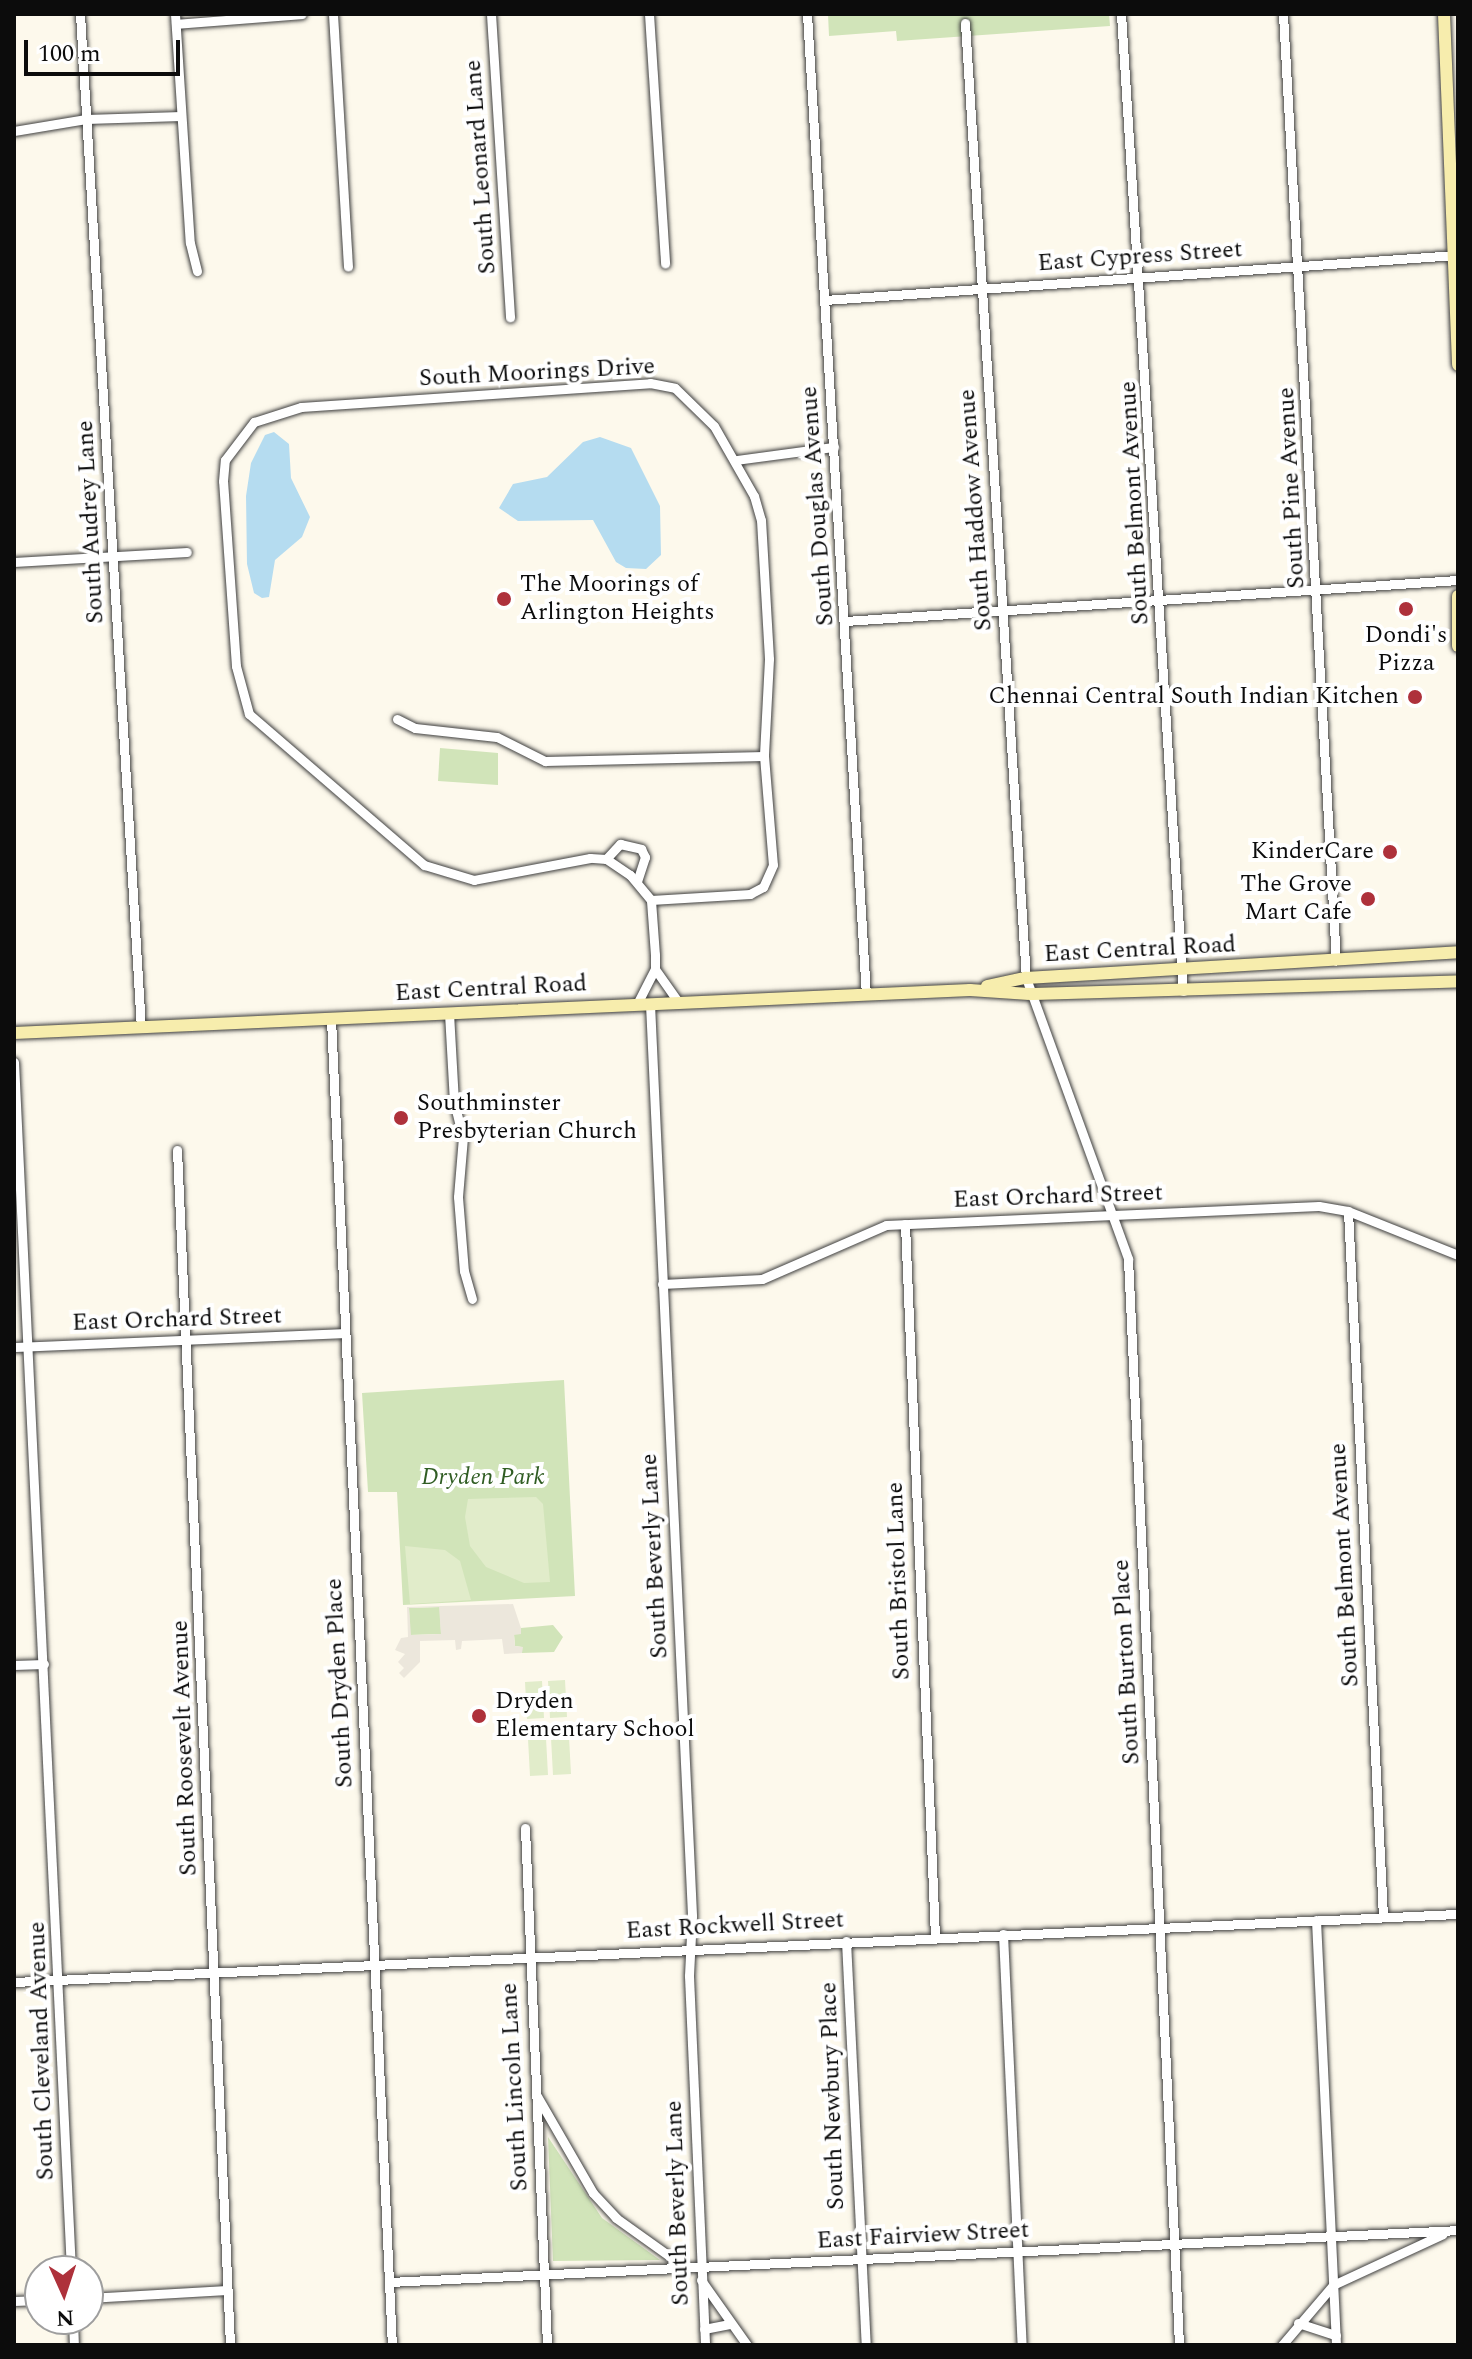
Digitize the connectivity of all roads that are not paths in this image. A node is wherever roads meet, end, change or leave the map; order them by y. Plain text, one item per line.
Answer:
1 (80, 14) edge
2 (302, 14) edge
3 (333, 14) edge
4 (491, 14) edge
5 (649, 14) edge
6 (807, 14) edge
7 (1121, 14) edge
8 (1283, 14) edge
9 (1444, 14) edge
10 (176, 19) edge
11 (965, 23) dead end
12 (181, 116) junction
13 (86, 119) junction
14 (14, 131) edge
15 (1456, 255) edge
16 (665, 263) dead end
17 (1299, 266) junction
18 (348, 267) dead end
19 (197, 271) dead end
20 (1141, 277) junction
21 (980, 289) junction
22 (825, 300) junction
23 (510, 317) dead end
24 (1458, 365) edge
25 (834, 447) junction
26 (736, 460) junction
27 (187, 552) dead end
28 (113, 556) junction
29 (14, 562) edge
30 (1458, 580) edge
31 (1317, 588) junction
32 (1458, 596) edge
33 (1161, 599) junction
34 (1003, 610) junction
35 (845, 621) junction
36 (1458, 646) edge
37 (397, 719) dead end
38 (764, 756) junction
39 (606, 859) junction
40 (637, 882) junction
41 (651, 900) junction
42 (1458, 952) edge
43 (1336, 961) junction
44 (655, 969) junction
45 (1181, 970) junction
46 (1026, 978) junction
47 (1458, 981) edge
48 (970, 990) junction
49 (1183, 991) junction
50 (1031, 994) junction
51 (866, 995) junction
52 (679, 1003) junction
53 (643, 1004) junction
54 (449, 1013) junction
55 (331, 1019) junction
56 (141, 1028) junction
57 (14, 1033) edge
58 (14, 1062) edge
59 (177, 1150) dead end
60 (1348, 1211) junction
61 (1116, 1215) junction
62 (905, 1224) junction
63 (1458, 1255) edge
64 (662, 1284) junction
65 (472, 1299) dead end
66 (342, 1333) junction
67 (188, 1341) junction
68 (30, 1346) junction
69 (14, 1347) edge
70 (44, 1664) junction
71 (14, 1665) edge
72 (525, 1828) dead end
73 (1458, 1914) edge
74 (1383, 1917) junction
75 (1316, 1920) junction
76 (1160, 1927) junction
77 (1003, 1934) junction
78 (935, 1937) junction
79 (846, 1941) junction
80 (690, 1947) junction
81 (529, 1955) junction
82 (374, 1964) junction
83 (213, 1972) junction
84 (59, 1980) junction
85 (14, 1982) edge
86 (535, 2093) junction
87 (1456, 2230) edge
88 (1331, 2236) junction
89 (1175, 2244) junction
90 (1017, 2252) junction
91 (70, 2255) edge
92 (860, 2259) junction
93 (701, 2267) junction
94 (685, 2268) junction
95 (544, 2274) junction
96 (702, 2280) junction
97 (389, 2282) junction
98 (1333, 2285) junction
99 (227, 2290) junction
100 (104, 2297) edge
101 (1298, 2323) junction
102 (730, 2324) junction
103 (704, 2329) junction
104 (1336, 2340) edge
105 (230, 2345) edge
106 (392, 2345) edge
107 (547, 2345) edge
108 (705, 2345) edge
109 (747, 2345) edge
110 (866, 2345) edge
111 (1022, 2345) edge
112 (1179, 2345) edge
113 (1282, 2345) edge

1 - 13 street, South Audrey Lane
2 - 10 street
3 - 18 street
4 - 23 street, South Leonard Lane
5 - 16 street
6 - 22 street, South Douglas Avenue
7 - 20 street, South Belmont Avenue
8 - 17 street, South Pine Avenue
9 - 15 main road
10 - 12 street
11 - 21 street, South Haddow Avenue
12 - 13 street
12 - 19 street
13 - 14 street
13 - 28 street, South Audrey Lane
15 - 17 street, East Cypress Street
15 - 24 main road
17 - 20 street, East Cypress Street
17 - 31 street, South Pine Avenue
20 - 21 street, East Cypress Street
20 - 33 street, South Belmont Avenue
21 - 22 street, East Cypress Street
21 - 34 street, South Haddow Avenue
22 - 25 street, South Douglas Avenue
25 - 26 street
25 - 35 street, South Douglas Avenue
26 - 38 street, South Moorings Drive
26 - 39 street, South Moorings Drive
27 - 28 street
28 - 29 street
28 - 56 street, South Audrey Lane
30 - 31 street
31 - 33 street
31 - 43 street, South Pine Avenue
32 - 36 main road
33 - 34 street
33 - 45 street, South Belmont Avenue
34 - 35 street
34 - 46 street, South Haddow Avenue
35 - 51 street, South Douglas Avenue
37 - 38 street
38 - 41 street, South Moorings Drive
39 - 40 street
39 - 40 street, South Moorings Drive
40 - 41 street
41 - 44 street
42 - 43 main road, East Central Road
43 - 45 main road, East Central Road
44 - 52 street
44 - 53 street
45 - 46 main road, East Central Road
45 - 49 street, South Belmont Avenue
46 - 48 main road, East Central Road
46 - 50 street, South Haddow Avenue
47 - 49 main road, East Central Road
48 - 50 main road, East Central Road
48 - 51 main road, East Central Road
49 - 50 main road, East Central Road
50 - 61 street, South Burton Place
51 - 52 main road, East Central Road
52 - 53 main road, East Central Road
53 - 54 main road, East Central Road
53 - 64 street, South Beverly Lane
54 - 55 main road, East Central Road
54 - 65 street
55 - 56 main road, East Central Road
55 - 66 street, South Dryden Place
56 - 57 main road, East Central Road
58 - 68 street, South Cleveland Avenue
59 - 67 street, South Roosevelt Avenue
60 - 61 street, East Orchard Street
60 - 63 street, East Orchard Street
60 - 74 street, South Belmont Avenue
61 - 62 street, East Orchard Street
61 - 76 street, South Burton Place
62 - 64 street, East Orchard Street
62 - 78 street, South Bristol Lane
64 - 80 street, South Beverly Lane
66 - 67 street, East Orchard Street
66 - 82 street, South Dryden Place
67 - 68 street, East Orchard Street
67 - 83 street, South Roosevelt Avenue
68 - 69 street, East Orchard Street
68 - 70 street, South Cleveland Avenue
70 - 71 street
70 - 84 street, South Cleveland Avenue
72 - 81 street, South Lincoln Lane
73 - 74 street, East Rockwell Street
74 - 75 street, East Rockwell Street
75 - 76 street, East Rockwell Street
75 - 88 street
76 - 77 street, East Rockwell Street
76 - 89 street, South Burton Place
77 - 78 street, East Rockwell Street
77 - 90 street
78 - 79 street, East Rockwell Street
79 - 80 street, East Rockwell Street
79 - 92 street, South Newbury Place
80 - 81 street, East Rockwell Street
80 - 93 street, South Beverly Lane
81 - 82 street, East Rockwell Street
81 - 86 street, South Lincoln Lane
82 - 83 street, East Rockwell Street
82 - 97 street, South Dryden Place
83 - 84 street, East Rockwell Street
83 - 99 street, South Roosevelt Avenue
84 - 85 street, East Rockwell Street
84 - 91 street, South Cleveland Avenue
86 - 94 street
86 - 95 street, South Lincoln Lane
87 - 88 street, East Fairview Street
87 - 98 street
88 - 89 street, East Fairview Street
88 - 98 street
89 - 90 street, East Fairview Street
89 - 112 street, South Burton Place
90 - 92 street, East Fairview Street
90 - 111 street
92 - 93 street, East Fairview Street
92 - 110 street, South Newbury Place
93 - 94 street, East Fairview Street
93 - 96 street, South Beverly Lane
94 - 95 street, East Fairview Street
94 - 96 street
95 - 97 street, East Fairview Street
95 - 107 street, South Lincoln Lane
96 - 102 street
96 - 103 street, South Beverly Lane
97 - 106 street, South Dryden Place
98 - 101 street
98 - 104 street
99 - 100 street
99 - 105 street, South Roosevelt Avenue
101 - 104 street
101 - 113 street
102 - 103 street
102 - 109 street
103 - 108 street, South Beverly Lane

